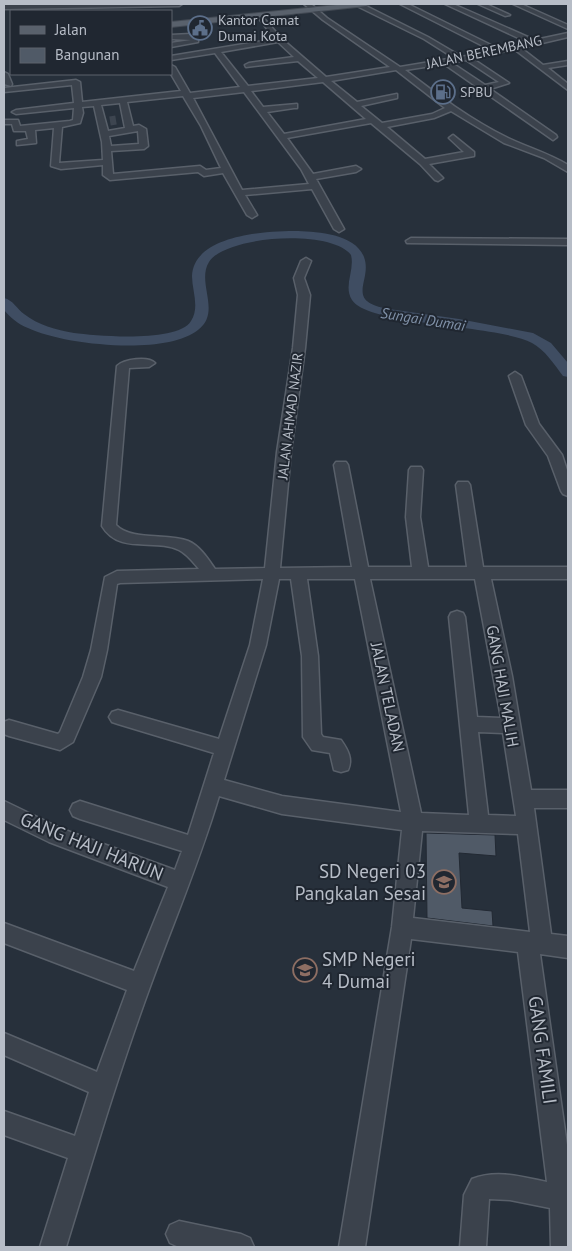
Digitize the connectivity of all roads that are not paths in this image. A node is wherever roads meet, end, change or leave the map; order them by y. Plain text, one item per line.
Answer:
1 (154, 4) edge
2 (179, 4) edge
3 (336, 4) edge
4 (362, 4) edge
5 (403, 4) edge
6 (448, 4) edge
7 (481, 4) edge
8 (516, 4) edge
9 (81, 5) edge
10 (16, 6) edge
11 (324, 6) edge
12 (310, 7) edge
13 (4, 8) edge
14 (507, 15) dead end
15 (260, 16) junction
16 (325, 19) junction
17 (172, 24) edge
18 (172, 24) edge
19 (568, 27) edge
20 (568, 35) edge
21 (172, 37) edge
22 (280, 40) junction
23 (225, 41) dead end
24 (534, 43) junction
25 (172, 44) edge
26 (516, 47) junction
27 (228, 49) junction
28 (217, 51) junction
29 (498, 51) junction
30 (252, 55) junction
31 (172, 58) edge
32 (464, 58) junction
33 (300, 59) junction
34 (445, 61) junction
35 (568, 63) edge
36 (249, 65) dead end
37 (543, 67) junction
38 (398, 68) junction
39 (172, 69) edge
40 (4, 74) edge
41 (567, 76) edge
42 (555, 77) junction
43 (324, 79) junction
44 (6, 87) edge
45 (484, 88) junction
46 (568, 88) edge
47 (246, 89) junction
48 (186, 95) junction
49 (394, 96) dead end
50 (123, 100) junction
51 (97, 103) junction
52 (355, 105) junction
53 (78, 106) junction
54 (294, 106) dead end
55 (451, 108) junction
56 (261, 110) junction
57 (16, 112) dead end
58 (128, 118) junction
59 (97, 121) junction
60 (373, 121) junction
61 (4, 122) edge
62 (58, 125) junction
63 (30, 128) junction
64 (130, 130) junction
65 (104, 134) junction
66 (281, 136) junction
67 (453, 138) dead end
68 (20, 143) dead end
69 (519, 145) junction
70 (107, 149) junction
71 (108, 162) junction
72 (423, 162) junction
73 (356, 169) dead end
74 (568, 169) edge
75 (226, 170) junction
76 (310, 177) junction
77 (438, 178) dead end
78 (315, 186) junction
79 (239, 193) junction
80 (252, 215) dead end
81 (339, 229) dead end
82 (411, 242) dead end
83 (568, 242) edge
84 (306, 261) dead end
85 (149, 363) dead end
86 (515, 376) dead end
87 (341, 465) dead end
88 (416, 470) dead end
89 (463, 485) dead end
90 (568, 491) edge
91 (568, 572) edge
92 (298, 573) junction
93 (361, 573) junction
94 (479, 573) junction
95 (272, 574) junction
96 (421, 574) junction
97 (212, 576) junction
98 (457, 617) dead end
99 (118, 717) dead end
100 (469, 724) junction
101 (510, 726) junction
102 (9, 728) dead end
103 (226, 750) junction
104 (341, 764) dead end
105 (214, 786) junction
106 (523, 799) junction
107 (568, 799) edge
108 (4, 810) edge
109 (80, 810) dead end
110 (413, 822) junction
111 (479, 822) junction
112 (525, 825) junction
113 (194, 846) junction
114 (180, 882) junction
115 (402, 926) junction
116 (4, 933) edge
117 (535, 943) junction
118 (568, 947) edge
119 (140, 984) junction
120 (4, 1044) edge
121 (103, 1086) junction
122 (4, 1124) edge
123 (83, 1151) junction
124 (562, 1197) junction
125 (178, 1234) dead end
126 (565, 1245) edge
127 (53, 1247) edge
128 (241, 1247) edge
129 (352, 1247) edge
130 (473, 1247) edge

1 - 2 street
1 - 9 street
3 - 11 main road
4 - 11 main road
4 - 32 street
5 - 29 street
6 - 24 street
7 - 14 street
8 - 19 street
9 - 10 street
10 - 13 street
11 - 12 main road
11 - 16 street
12 - 15 main road
12 - 16 street
12 - 17 main road
15 - 18 main road
15 - 22 street
16 - 38 street
20 - 24 street, JALAN BEREMBANG
21 - 25 street
22 - 30 street
22 - 33 street
23 - 27 street
24 - 26 street, JALAN BEREMBANG
26 - 29 street, JALAN BEREMBANG
26 - 37 street
27 - 28 street
27 - 30 street
28 - 31 street
28 - 47 street
29 - 32 street, JALAN BEREMBANG
30 - 33 street
30 - 36 street
32 - 34 street, JALAN BEREMBANG
32 - 45 street
33 - 43 street
34 - 38 street, JALAN BEREMBANG
34 - 45 street
35 - 37 street
37 - 42 street
38 - 43 street, JALAN BEREMBANG
38 - 55 street
39 - 48 street
40 - 44 street
41 - 42 street
42 - 46 street
43 - 47 street, JALAN BEREMBANG
43 - 52 street
44 - 53 street
45 - 69 street
47 - 48 street, JALAN BEREMBANG
47 - 56 street
48 - 50 street, JALAN BEREMBANG
48 - 75 street
49 - 52 street
50 - 51 street, JALAN BEREMBANG
50 - 58 street
51 - 53 street, JALAN BEREMBANG
51 - 59 street
52 - 60 street
53 - 57 street, JALAN BEREMBANG
53 - 59 street
54 - 56 street
55 - 60 street
55 - 69 street
56 - 66 street
58 - 59 street
58 - 64 street
59 - 62 street
59 - 65 street
60 - 66 street
60 - 72 street
61 - 63 street
62 - 63 street
62 - 71 street
63 - 68 street
64 - 65 street
64 - 70 street
65 - 70 street
66 - 76 street
67 - 72 street
69 - 74 street
70 - 71 street
71 - 75 street
72 - 77 street
73 - 76 street
75 - 79 street
76 - 78 street
78 - 79 street
78 - 81 street
79 - 80 street
82 - 83 street
84 - 95 street, JALAN AHMAD NAZIR
85 - 97 street
86 - 90 street
87 - 93 street, JALAN TELADAN
88 - 96 street
89 - 94 street, GANG HAJI MALIH
91 - 94 street
92 - 93 street
92 - 95 street
92 - 104 street
93 - 96 street
93 - 110 street, JALAN TELADAN
94 - 96 street
94 - 101 street, GANG HAJI MALIH
95 - 97 street
95 - 103 street
97 - 102 street
98 - 100 street
99 - 103 street
100 - 101 street
100 - 111 street
101 - 106 street, GANG HAJI MALIH
103 - 105 street
105 - 110 street
105 - 113 street
106 - 107 street
106 - 112 street, GANG HAJI MALIH
108 - 114 street, GANG HAJI HARUN
109 - 113 street
110 - 111 street
110 - 115 street, JALAN TELADAN
111 - 112 street
112 - 117 street
113 - 114 street
114 - 119 street
115 - 117 street
115 - 129 street, JALAN TELADAN
116 - 119 street
117 - 118 street
117 - 124 street, GANG FAMILI
119 - 121 street
120 - 121 street
121 - 123 street
122 - 123 street
123 - 127 street
124 - 126 street, GANG FAMILI
124 - 130 street
125 - 128 street

